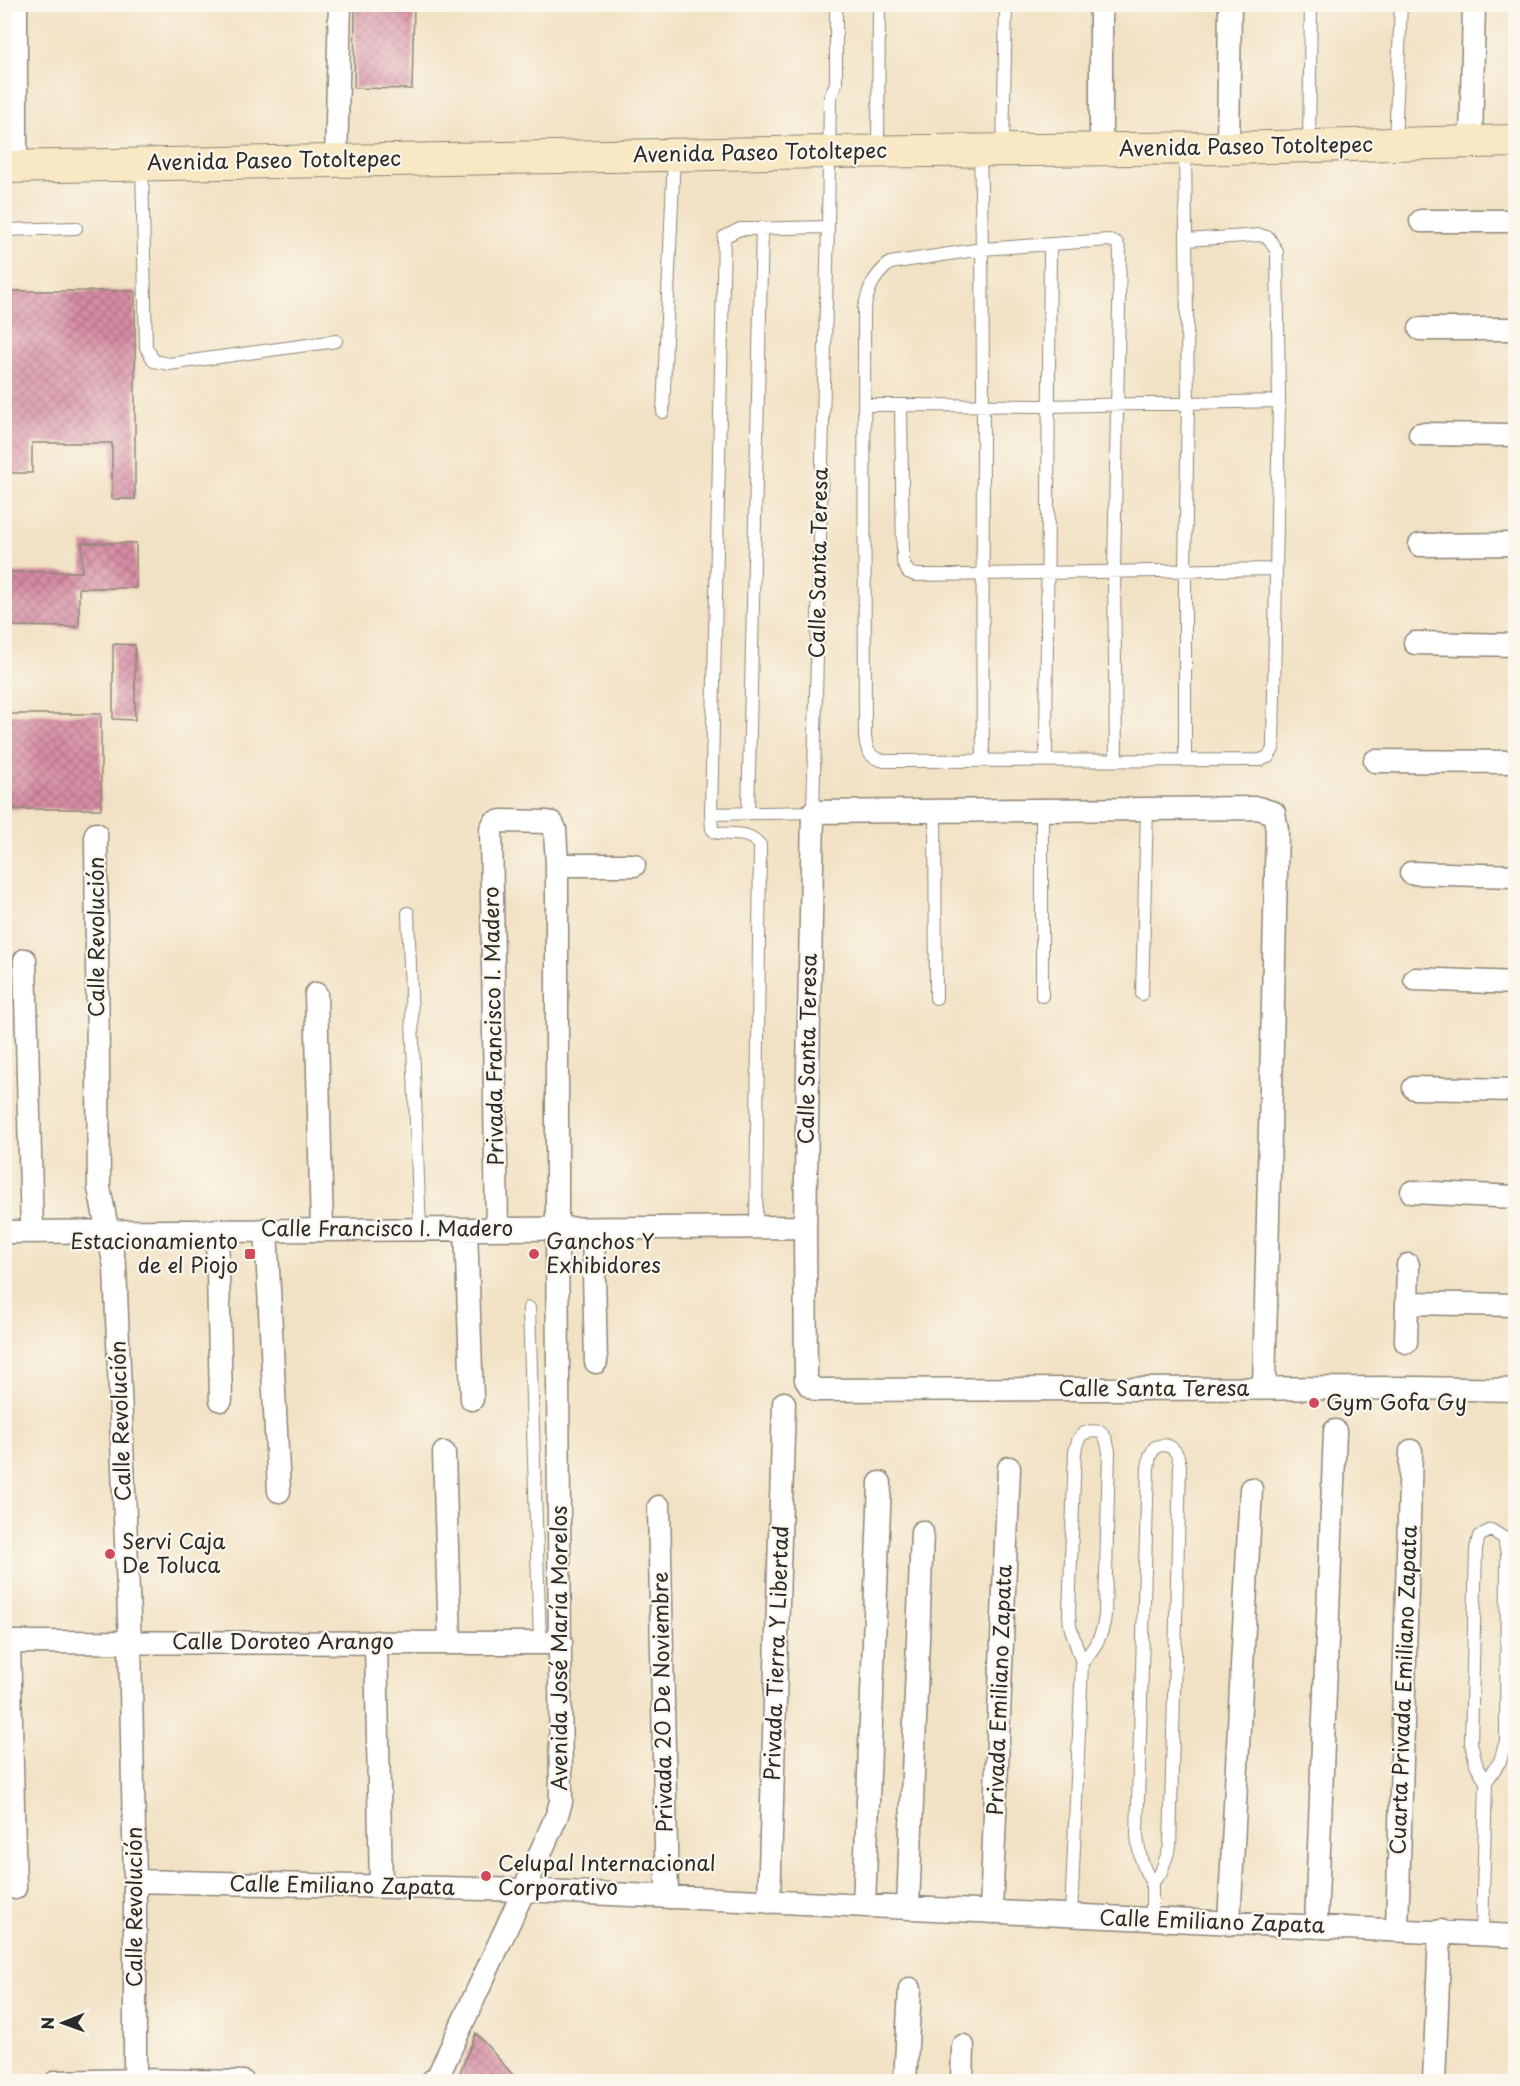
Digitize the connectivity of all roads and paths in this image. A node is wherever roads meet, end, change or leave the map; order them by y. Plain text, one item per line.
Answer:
1 (16, 4) edge
2 (340, 4) edge
3 (836, 4) edge
4 (879, 4) edge
5 (1006, 4) edge
6 (1101, 4) edge
7 (1230, 4) edge
8 (1311, 4) edge
9 (1401, 4) edge
10 (1474, 4) edge
11 (1471, 141) junction
12 (1515, 141) edge
13 (1395, 143) junction
14 (1309, 146) junction
15 (1185, 148) junction
16 (1228, 148) junction
17 (1101, 150) junction
18 (991, 151) junction
19 (830, 152) junction
20 (878, 152) junction
21 (674, 154) junction
22 (336, 159) junction
23 (142, 164) junction
24 (10, 167) edge
25 (1421, 221) dead end
26 (1515, 221) edge
27 (828, 227) junction
28 (76, 228) dead end
29 (762, 228) junction
30 (4, 230) edge
31 (1186, 240) junction
32 (1050, 244) junction
33 (982, 249) junction
34 (1420, 329) dead end
35 (1515, 329) edge
36 (336, 341) dead end
37 (1279, 401) junction
38 (1188, 404) junction
39 (864, 405) junction
40 (902, 405) junction
41 (983, 405) junction
42 (1048, 406) junction
43 (1117, 406) junction
44 (663, 412) dead end
45 (1420, 434) dead end
46 (1515, 435) edge
47 (1515, 544) edge
48 (1420, 545) dead end
49 (1276, 569) junction
50 (1185, 570) junction
51 (1114, 572) junction
52 (1047, 573) junction
53 (981, 575) junction
54 (1415, 643) dead end
55 (1515, 645) edge
56 (983, 759) junction
57 (1046, 759) junction
58 (1116, 759) junction
59 (1185, 759) junction
60 (1375, 761) dead end
61 (1515, 762) edge
62 (1147, 809) junction
63 (935, 811) junction
64 (1042, 811) junction
65 (813, 812) junction
66 (748, 813) junction
67 (711, 814) junction
68 (494, 823) joint
69 (96, 834) dead end
70 (557, 865) junction
71 (634, 865) dead end
72 (1411, 873) dead end
73 (1515, 876) edge
74 (408, 913) dead end
75 (25, 960) dead end
76 (1415, 979) dead end
77 (1515, 983) edge
78 (316, 994) dead end
79 (1142, 994) dead end
80 (1042, 996) dead end
81 (936, 998) dead end
82 (1414, 1088) dead end
83 (1515, 1090) edge
84 (1412, 1192) dead end
85 (1515, 1197) edge
86 (805, 1227) junction
87 (756, 1228) junction
88 (266, 1229) junction
89 (497, 1229) junction
90 (557, 1229) junction
91 (592, 1229) junction
92 (217, 1230) junction
93 (322, 1230) junction
94 (420, 1230) junction
95 (466, 1230) junction
96 (109, 1231) junction
97 (4, 1232) edge
98 (32, 1232) junction
99 (1408, 1265) dead end
100 (1408, 1303) junction
101 (1515, 1305) edge
102 (529, 1308) dead end
103 (1406, 1341) dead end
104 (596, 1362) dead end
105 (1264, 1388) junction
106 (1515, 1390) edge
107 (472, 1399) dead end
108 (221, 1400) dead end
109 (784, 1403) dead end
110 (1335, 1431) dead end
111 (1411, 1451) dead end
112 (444, 1454) dead end
113 (1009, 1468) dead end
114 (880, 1483) dead end
115 (1251, 1488) dead end
116 (279, 1491) dead end
117 (658, 1507) dead end
118 (922, 1532) dead end
119 (7, 1642) edge
120 (130, 1642) junction
121 (376, 1642) junction
122 (450, 1642) junction
123 (550, 1643) junction
124 (1082, 1663) junction
125 (1485, 1782) junction
126 (135, 1881) junction
127 (1152, 1883) junction
128 (381, 1887) junction
129 (15, 1888) dead end
130 (524, 1890) junction
131 (667, 1897) junction
132 (769, 1902) junction
133 (864, 1906) junction
134 (908, 1908) junction
135 (990, 1911) junction
136 (1071, 1916) junction
137 (1152, 1918) junction
138 (1229, 1924) junction
139 (1316, 1926) junction
140 (1397, 1929) junction
141 (1440, 1931) junction
142 (1482, 1933) junction
143 (1515, 1936) edge
144 (910, 1989) dead end
145 (963, 2046) dead end
146 (434, 2079) edge
147 (135, 2081) edge
148 (56, 2082) edge
149 (243, 2082) edge
150 (905, 2082) edge
151 (962, 2082) edge
152 (1434, 2082) edge

1 - 24 street
2 - 22 street
3 - 19 lane, Calle Santa Teresa
4 - 20 lane
5 - 18 lane
6 - 17 street
7 - 16 street
8 - 14 lane
9 - 13 lane
10 - 11 street
11 - 12 main road, Avenida Paseo Totoltepec
11 - 13 main road, Avenida Paseo Totoltepec
13 - 14 main road, Avenida Paseo Totoltepec
14 - 16 main road, Avenida Paseo Totoltepec
15 - 16 main road, Avenida Paseo Totoltepec
15 - 17 main road, Avenida Paseo Totoltepec
15 - 31 lane
17 - 18 main road, Avenida Paseo Totoltepec
18 - 20 main road, Avenida Paseo Totoltepec
18 - 33 lane
19 - 20 main road, Avenida Paseo Totoltepec
19 - 21 main road, Avenida Paseo Totoltepec
19 - 27 lane, Calle Santa Teresa
21 - 22 main road, Avenida Paseo Totoltepec
21 - 44 lane
22 - 23 main road, Avenida Paseo Totoltepec
23 - 24 main road, Avenida Paseo Totoltepec
23 - 36 lane
25 - 26 street
27 - 29 lane
27 - 65 lane, Calle Santa Teresa
28 - 30 lane
29 - 66 lane
29 - 67 lane
31 - 37 lane
31 - 38 lane
32 - 33 lane
32 - 42 lane
32 - 43 lane
33 - 39 lane
33 - 41 lane
34 - 35 street
37 - 38 lane
37 - 49 lane
38 - 43 lane
38 - 50 lane
39 - 40 lane
39 - 56 lane
40 - 41 lane
40 - 53 lane
41 - 42 lane
41 - 53 lane
42 - 43 lane
42 - 52 lane
43 - 51 lane
45 - 46 street
47 - 48 street
49 - 50 lane
49 - 59 lane
50 - 51 lane
50 - 59 lane
51 - 52 lane
51 - 58 lane
52 - 53 lane
52 - 57 lane
53 - 56 lane
54 - 55 street
56 - 57 lane
57 - 58 lane
58 - 59 lane
60 - 61 street
62 - 64 street
62 - 79 lane
62 - 105 street
63 - 64 street
63 - 65 street
63 - 81 lane
64 - 80 lane
65 - 66 lane
65 - 86 street, Calle Santa Teresa
66 - 67 lane
67 - 87 lane
68 - 70 street, Avenida José María Morelos
68 - 89 street, Privada Francisco I. Madero
69 - 96 street, Calle Revolución
70 - 71 street
70 - 90 street, Avenida José María Morelos
72 - 73 street
74 - 94 lane
75 - 98 street
76 - 77 street
78 - 93 street
82 - 83 street
84 - 85 street
86 - 87 street, Calle Francisco I. Madero
86 - 105 street, Calle Santa Teresa
87 - 91 street, Calle Francisco I. Madero
88 - 92 street, Calle Francisco I. Madero
88 - 93 street, Calle Francisco I. Madero
88 - 116 street
89 - 90 street, Calle Francisco I. Madero
89 - 95 street, Calle Francisco I. Madero
90 - 91 street, Calle Francisco I. Madero
90 - 123 street, Avenida José María Morelos
91 - 104 street
92 - 96 street, Calle Francisco I. Madero
92 - 108 street
93 - 94 street, Calle Francisco I. Madero
94 - 95 street, Calle Francisco I. Madero
95 - 107 street
96 - 98 street, Calle Francisco I. Madero
96 - 120 street, Calle Revolución
97 - 98 street, Calle Francisco I. Madero
99 - 100 street
100 - 101 street
100 - 103 street
102 - 123 lane
105 - 106 street, Calle Santa Teresa
109 - 132 street, Privada Tierra Y Libertad
110 - 139 street
111 - 140 street, Cuarta Privada Emiliano Zapata
112 - 122 street
113 - 135 street, Privada Emiliano Zapata
114 - 133 street
115 - 138 street
117 - 131 street, Privada 20 De Noviembre
118 - 134 street
119 - 120 street, Calle Doroteo Arango
119 - 129 street
120 - 121 street, Calle Doroteo Arango
120 - 126 street, Calle Revolución
121 - 122 street, Calle Doroteo Arango
121 - 128 street
122 - 123 street, Calle Doroteo Arango
123 - 130 street, Avenida José María Morelos
124 - 124 lane
124 - 136 lane
125 - 125 lane
125 - 142 lane
126 - 128 street, Calle Emiliano Zapata
126 - 147 street, Calle Revolución
127 - 127 lane
127 - 137 lane
128 - 130 street, Calle Emiliano Zapata
130 - 131 street, Calle Emiliano Zapata
130 - 146 street, Avenida José María Morelos
131 - 132 street, Calle Emiliano Zapata
132 - 133 street, Calle Emiliano Zapata
133 - 134 street, Calle Emiliano Zapata
134 - 135 street, Calle Emiliano Zapata
135 - 136 street, Calle Emiliano Zapata
136 - 137 street, Calle Emiliano Zapata
137 - 138 street, Calle Emiliano Zapata
138 - 139 street, Calle Emiliano Zapata
139 - 140 street, Calle Emiliano Zapata
140 - 141 street, Calle Emiliano Zapata
141 - 142 street, Calle Emiliano Zapata
141 - 152 street
142 - 143 street, Calle Emiliano Zapata
144 - 150 street
145 - 151 street
147 - 148 street
147 - 149 street

